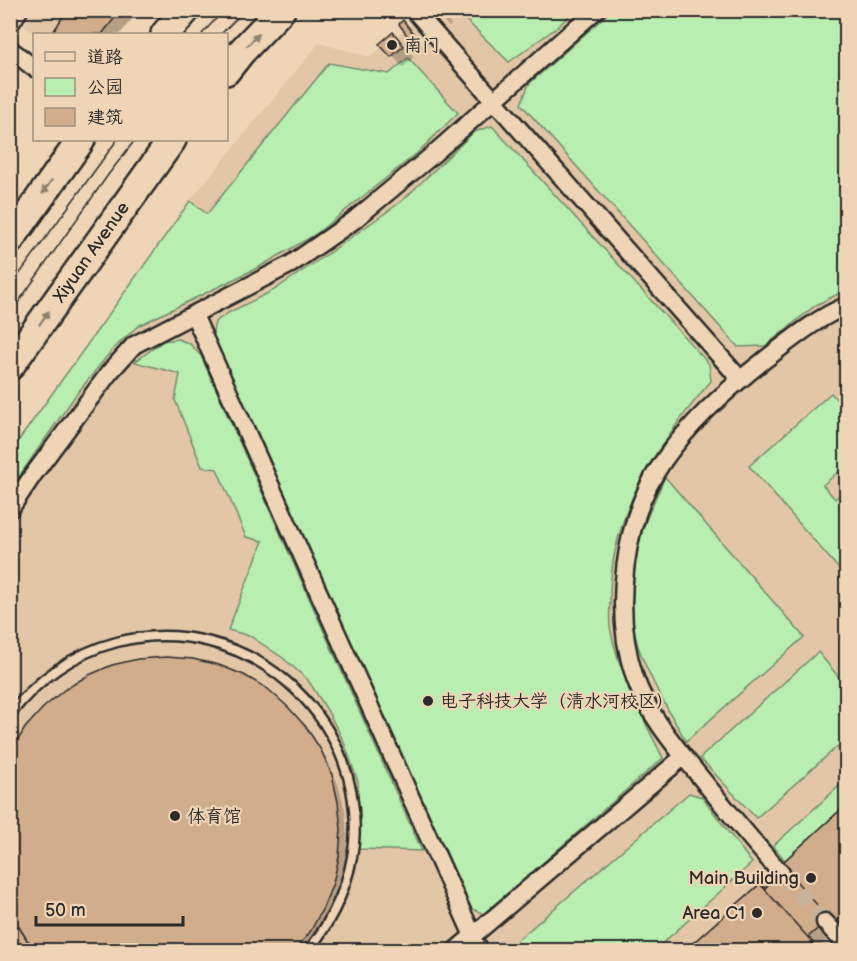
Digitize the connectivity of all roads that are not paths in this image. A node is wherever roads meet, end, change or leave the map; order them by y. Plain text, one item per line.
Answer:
1 (24, 10) edge
2 (186, 10) edge
3 (281, 10) edge
4 (414, 10) edge
5 (596, 10) edge
6 (10, 32) edge
7 (166, 33) edge
8 (10, 49) edge
9 (33, 67) edge
10 (228, 68) edge
11 (493, 102) junction
12 (80, 141) edge
13 (171, 141) edge
14 (10, 240) edge
15 (846, 306) edge
16 (194, 315) junction
17 (10, 366) edge
18 (740, 379) junction
19 (10, 509) edge
20 (10, 715) edge
21 (683, 757) junction
22 (781, 873) tunnel mouth
23 (825, 922) tunnel mouth
24 (473, 936) junction
25 (846, 945) edge
26 (309, 951) edge
27 (456, 951) edge
28 (486, 951) edge

1 - 6 lane
2 - 7 main road
10 -> 3 main road
4 - 11 street
5 - 11 street
8 - 9 street
11 - 16 street
11 - 18 street
12 -> 14 main road
17 -> 13 main road, Xiyuan Avenue
15 - 18 street
16 - 19 street
16 - 24 street
18 - 21 street
20 - 26 lane
21 - 22 street
21 - 24 street
23 - 25 street
24 - 27 street
24 - 28 lane

